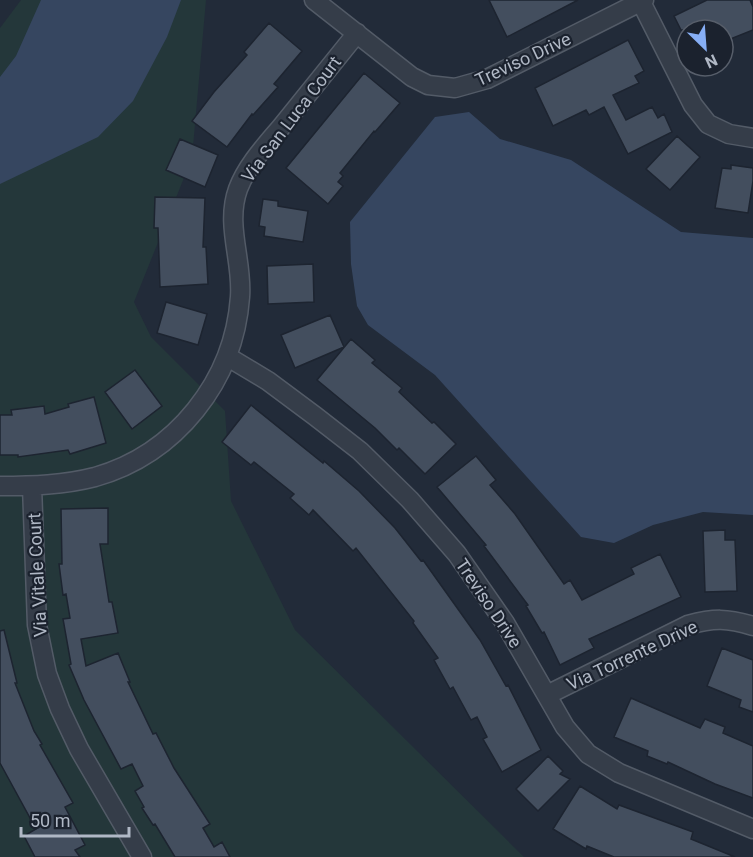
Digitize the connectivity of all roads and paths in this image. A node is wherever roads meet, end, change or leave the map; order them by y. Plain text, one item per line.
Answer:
1 (314, 0) edge
2 (642, 1) edge
3 (357, 33) junction
4 (753, 138) edge
5 (228, 357) junction
6 (0, 486) edge
7 (32, 486) junction
8 (753, 626) edge
9 (547, 695) junction
10 (753, 830) edge
11 (142, 857) edge

1 - 3 street, Treviso Drive
2 - 3 street, Treviso Drive
2 - 4 street
3 - 5 street, Via San Luca Court
5 - 7 street, Via San Luca Court
5 - 9 street, Treviso Drive
6 - 7 street, Via San Luca Court
7 - 11 street, Via Vitale Court
8 - 9 street, Via Torrente Drive
9 - 10 street, Treviso Drive

